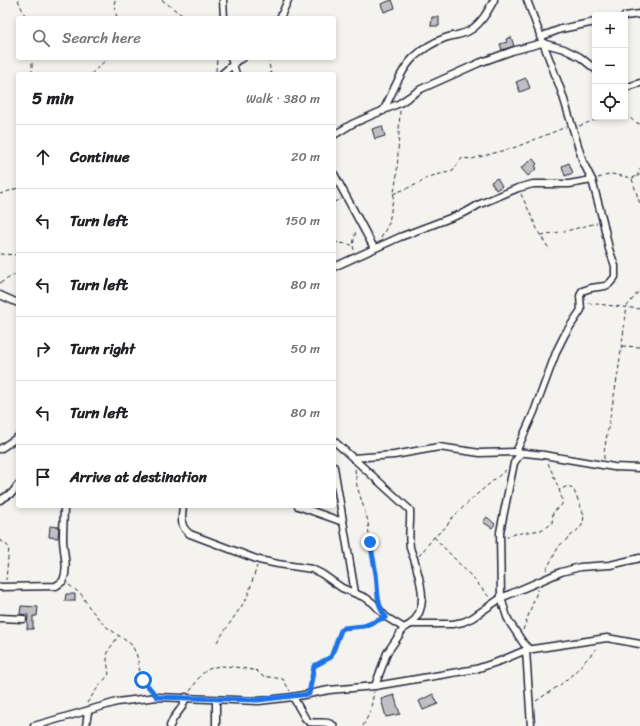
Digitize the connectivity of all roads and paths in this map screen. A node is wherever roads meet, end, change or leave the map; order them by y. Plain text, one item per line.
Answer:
1 (18, 0) edge
2 (114, 0) edge
3 (162, 0) edge
4 (223, 0) edge
5 (288, 0) edge
6 (494, 0) edge
7 (527, 0) edge
8 (640, 14) edge
9 (25, 16) edge
10 (117, 16) edge
11 (183, 16) edge
12 (224, 16) edge
13 (281, 16) edge
14 (628, 16) edge
15 (592, 23) edge
16 (541, 40) junction
17 (32, 60) edge
18 (106, 60) edge
19 (217, 60) edge
20 (268, 60) edge
21 (232, 61) edge
22 (592, 67) edge
23 (32, 72) edge
24 (93, 72) edge
25 (215, 72) edge
26 (224, 72) edge
27 (235, 72) edge
28 (271, 72) edge
29 (640, 83) edge
30 (628, 87) edge
31 (400, 103) junction
32 (382, 111) junction
33 (628, 116) edge
34 (594, 120) edge
35 (640, 124) edge
36 (572, 127) junction
37 (336, 134) edge
38 (640, 168) edge
39 (640, 175) edge
40 (637, 177) junction
41 (336, 178) edge
42 (632, 178) junction
43 (592, 180) junction
44 (518, 188) junction
45 (16, 189) edge
46 (0, 194) edge
47 (393, 194) junction
48 (640, 204) edge
49 (603, 221) junction
50 (361, 222) junction
51 (540, 235) junction
52 (336, 242) edge
53 (353, 245) junction
54 (375, 248) junction
55 (550, 250) dead end
56 (0, 254) edge
57 (16, 255) edge
58 (355, 256) junction
59 (336, 266) edge
60 (16, 274) edge
61 (0, 283) edge
62 (640, 290) edge
63 (0, 295) edge
64 (16, 302) edge
65 (581, 303) junction
66 (627, 306) junction
67 (640, 309) edge
68 (622, 346) junction
69 (640, 347) edge
70 (16, 438) edge
71 (336, 443) edge
72 (0, 449) edge
73 (518, 452) junction
74 (544, 455) junction
75 (354, 459) junction
76 (514, 463) junction
77 (604, 465) junction
78 (640, 468) edge
79 (336, 479) edge
80 (16, 487) edge
81 (559, 490) junction
82 (0, 500) edge
83 (64, 508) edge
84 (183, 508) edge
85 (304, 508) edge
86 (343, 522) junction
87 (434, 537) junction
88 (0, 540) edge
89 (500, 549) junction
90 (640, 558) edge
91 (259, 560) junction
92 (415, 562) junction
93 (63, 581) junction
94 (541, 581) junction
95 (3, 587) edge
96 (355, 593) junction
97 (501, 598) junction
98 (378, 601) dead end
99 (494, 603) junction
100 (386, 617) junction
101 (0, 618) edge
102 (22, 619) dead end
103 (411, 624) junction
104 (404, 628) junction
105 (119, 635) junction
106 (607, 638) junction
107 (520, 639) junction
108 (216, 642) dead end
109 (640, 644) edge
110 (528, 650) junction
111 (375, 686) junction
112 (309, 694) junction
113 (157, 697) junction
114 (294, 697) junction
115 (186, 698) junction
116 (216, 700) junction
117 (529, 706) junction
118 (85, 712) junction
119 (34, 726) edge
120 (86, 726) edge
121 (170, 726) edge
122 (216, 726) edge
123 (334, 726) edge
124 (363, 726) edge
125 (531, 726) edge

1 - 9 path
2 - 10 path
3 - 11 path
4 - 12 street
5 - 13 street
6 - 32 street
7 - 16 street
8 - 14 street
15 - 16 street
16 - 22 street
16 - 31 street
16 - 36 street
17 - 23 path
18 - 24 path
19 - 25 path
20 - 28 path
21 - 26 street
21 - 27 street
29 - 30 street
31 - 32 street
31 - 47 path
32 - 37 street
33 - 35 path
34 - 36 path
36 - 43 street
36 - 47 path
38 - 40 path
39 - 40 path
40 - 42 path
41 - 50 street
42 - 43 path
42 - 48 path
43 - 44 street
43 - 49 street
44 - 51 path
44 - 54 street
45 - 46 path
47 - 54 path
49 - 51 path
49 - 65 street
50 - 53 path
50 - 54 street
51 - 55 path
52 - 53 path
53 - 58 path
54 - 58 street
56 - 57 path
58 - 59 street
60 - 61 path
62 - 66 path
63 - 64 street
65 - 66 path
65 - 73 street
66 - 67 path
66 - 68 path
68 - 69 path
68 - 77 path
70 - 72 street
71 - 75 street
73 - 74 street
73 - 75 street
73 - 76 street
74 - 77 street
74 - 81 path
75 - 92 street
75 - 98 path
76 - 87 path
76 - 89 street
77 - 78 street
79 - 86 street
80 - 82 street
81 - 89 path
81 - 94 path
83 - 93 street
84 - 91 street
85 - 86 street
86 - 96 street
87 - 92 path
87 - 99 path
88 - 95 path
89 - 97 street
90 - 94 street
91 - 96 street
91 - 108 path
92 - 103 street
93 - 95 street
93 - 105 path
94 - 97 street
94 - 107 path
96 - 100 street
97 - 99 street
97 - 107 street
99 - 103 street
100 - 104 street
100 - 112 path
101 - 102 street
103 - 104 street
104 - 111 street
105 - 113 path
105 - 118 path
106 - 109 street
106 - 110 street
106 - 117 path
107 - 110 street
110 - 111 street
110 - 117 street
111 - 112 street
111 - 124 path
112 - 114 street
113 - 115 street
113 - 118 street
114 - 115 path
114 - 116 street
114 - 123 street
115 - 116 street
115 - 121 street
116 - 122 street
117 - 125 street
118 - 119 street
118 - 120 street

